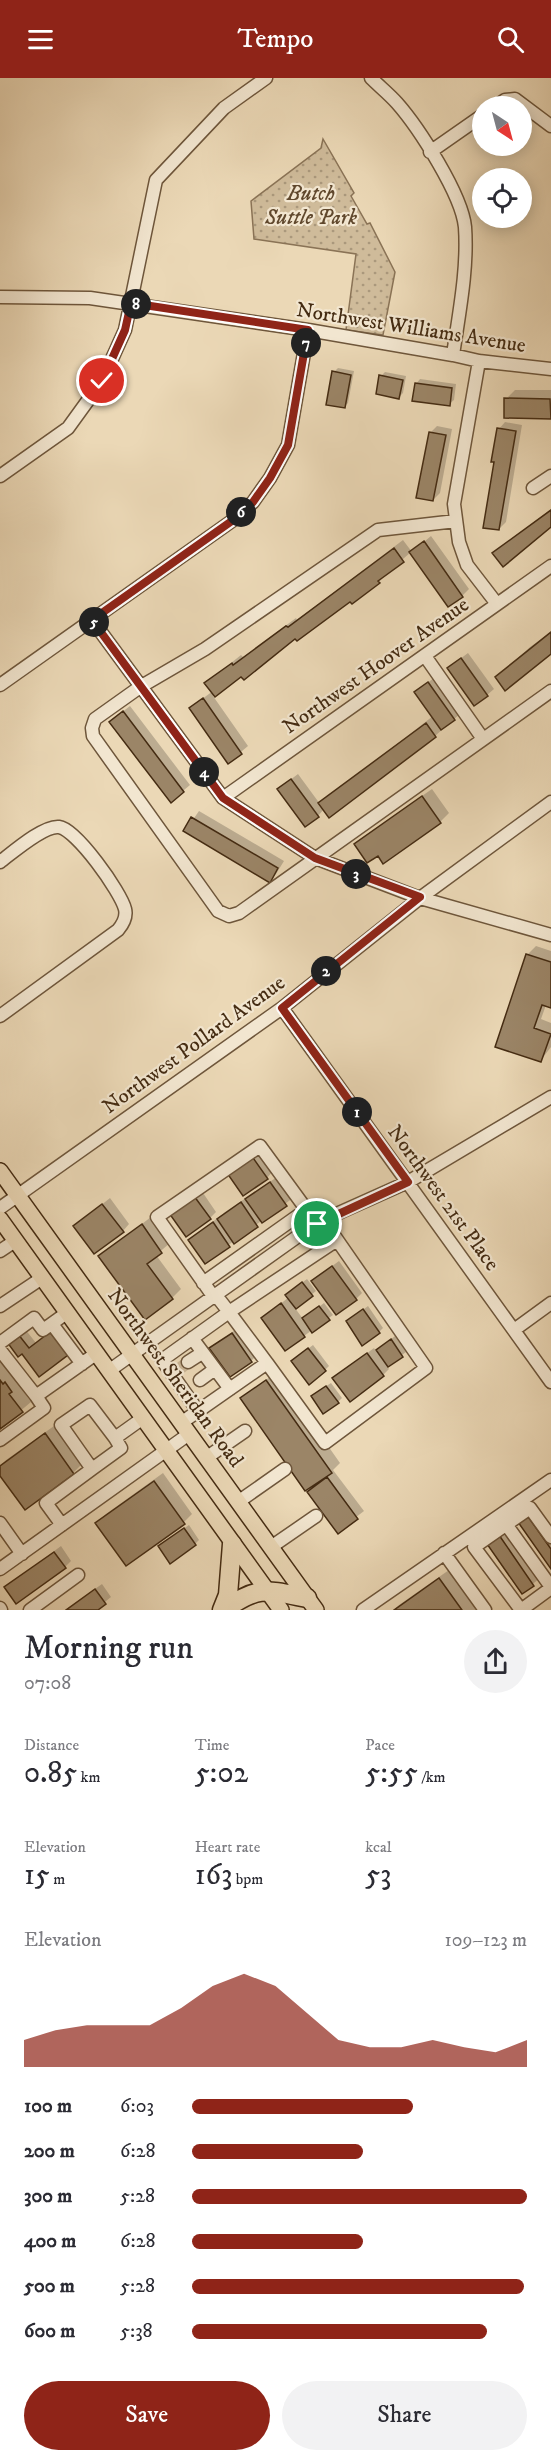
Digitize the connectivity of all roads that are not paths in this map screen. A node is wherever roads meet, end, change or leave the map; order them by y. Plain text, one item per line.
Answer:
1 (266, 78) edge
2 (370, 78) edge
3 (532, 112) edge
4 (472, 123) edge
5 (551, 126) edge
6 (430, 152) junction
7 (0, 297) edge
8 (131, 303) junction
9 (308, 330) junction
10 (453, 354) junction
11 (479, 361) junction
12 (551, 369) edge
13 (0, 476) edge
14 (551, 476) edge
15 (533, 488) dead end
16 (456, 521) junction
17 (551, 566) edge
18 (497, 604) junction
19 (92, 620) junction
20 (425, 656) junction
21 (0, 685) edge
22 (140, 687) junction
23 (551, 691) edge
24 (483, 739) junction
25 (223, 798) junction
26 (551, 802) edge
27 (315, 858) junction
28 (0, 862) edge
29 (420, 897) junction
30 (551, 936) edge
31 (282, 1008) junction
32 (0, 1016) edge
33 (551, 1097) edge
34 (0, 1171) edge
35 (408, 1182) junction
36 (18, 1195) junction
37 (0, 1208) edge
38 (306, 1210) junction
39 (0, 1219) edge
40 (320, 1222) junction
41 (337, 1240) junction
42 (15, 1241) junction
43 (0, 1251) edge
44 (42, 1278) junction
45 (203, 1282) junction
46 (214, 1295) junction
47 (551, 1304) edge
48 (0, 1306) edge
49 (68, 1312) junction
50 (229, 1312) junction
51 (52, 1323) junction
52 (514, 1330) junction
53 (164, 1331) junction
54 (192, 1338) junction
55 (0, 1344) edge
56 (176, 1349) junction
57 (0, 1350) edge
58 (97, 1353) junction
59 (202, 1353) junction
60 (132, 1354) junction
61 (267, 1363) junction
62 (81, 1364) junction
63 (215, 1369) junction
64 (110, 1370) junction
65 (178, 1372) junction
66 (551, 1382) edge
67 (191, 1386) junction
68 (230, 1389) junction
69 (160, 1391) junction
70 (36, 1396) junction
71 (198, 1412) junction
72 (142, 1418) junction
73 (185, 1428) junction
74 (245, 1431) dead end
75 (115, 1438) junction
76 (0, 1440) edge
77 (165, 1451) junction
78 (206, 1458) junction
79 (92, 1469) junction
80 (285, 1469) dead end
81 (551, 1480) edge
82 (238, 1502) junction
83 (527, 1503) junction
84 (316, 1516) dead end
85 (503, 1520) junction
86 (0, 1523) edge
87 (62, 1525) junction
88 (551, 1537) edge
89 (471, 1542) junction
90 (232, 1544) junction
91 (271, 1547) junction
92 (444, 1553) junction
93 (22, 1554) junction
94 (0, 1569) edge
95 (78, 1575) dead end
96 (551, 1588) edge
97 (266, 1590) junction
98 (312, 1604) edge
99 (30, 1610) edge
100 (223, 1610) edge
101 (281, 1610) edge
102 (363, 1610) edge
103 (485, 1610) edge
104 (521, 1610) edge

1 - 8 street
2 - 6 street
3 - 5 street
4 - 6 street
6 - 10 street
7 - 8 street, Northwest Williams Avenue
8 - 9 street, Northwest Williams Avenue
8 - 13 street
9 - 10 street, Northwest Williams Avenue
9 - 19 street
10 - 11 street, Northwest Williams Avenue
11 - 12 street, Northwest Williams Avenue
11 - 16 street
14 - 15 street
16 - 18 street
16 - 22 street
17 - 18 street, Northwest Hoover Avenue
18 - 20 street, Northwest Hoover Avenue
19 - 21 street
19 - 22 street
20 - 24 street
20 - 25 street, Northwest Hoover Avenue
22 - 25 street
22 - 27 street
23 - 24 street
24 - 27 street
25 - 27 street
26 - 29 street, Northwest Pollard Avenue
27 - 29 street
28 - 32 street
29 - 30 street
29 - 31 street, Northwest Pollard Avenue
31 - 35 street, Northwest 21st Place
31 - 36 street, Northwest Pollard Avenue
33 - 35 street
34 - 36 main road, Northwest Sheridan Road
35 - 40 street
35 - 52 street, Northwest 21st Place
36 - 37 street, Northwest Pollard Avenue
36 - 60 main road, Northwest Sheridan Road
38 - 40 street
38 - 45 street
38 - 45 street
39 - 42 main road
40 - 41 street
40 - 46 street
41 - 50 street
41 - 61 street
42 - 43 street
42 - 44 main road
44 - 48 street
44 - 49 main road
45 - 46 street
46 - 50 street
46 - 53 street
47 - 52 street
49 - 51 street
49 - 58 main road
50 - 54 street
50 - 61 street
51 - 55 street
51 - 62 street
52 - 66 street, Northwest 21st Place
53 - 56 street
53 - 60 street
54 - 56 street
54 - 59 street
56 - 65 street
57 - 70 street
58 - 62 street
58 - 64 main road
59 - 63 street
59 - 65 street
60 - 64 street
60 - 69 main road, Northwest Sheridan Road
61 - 68 street
62 - 70 street
63 - 67 street
63 - 68 street
64 - 72 main road
65 - 67 street
65 - 69 street
67 - 71 street
68 - 71 street
69 - 73 main road, Northwest Sheridan Road
70 - 76 street
71 - 73 street
72 - 75 street
72 - 77 main road
73 - 77 street
73 - 78 main road, Northwest Sheridan Road
74 - 78 street
75 - 79 street
75 - 79 street
77 - 87 street
77 - 90 main road
78 - 82 main road, Northwest Sheridan Road
79 - 87 street
80 - 82 street
81 - 83 street
82 - 91 main road, Northwest Sheridan Road
83 - 85 street
83 - 88 street
84 - 91 street
85 - 89 street
85 - 96 street
86 - 93 street
87 - 93 street
89 - 92 street
89 - 104 street
90 - 97 main road
90 - 100 highway
91 - 98 main road, Northwest Sheridan Road
92 - 102 street
92 - 103 street
93 - 94 street
95 - 99 street
96 - 104 street
97 - 98 highway
97 - 100 highway
97 - 101 main road

